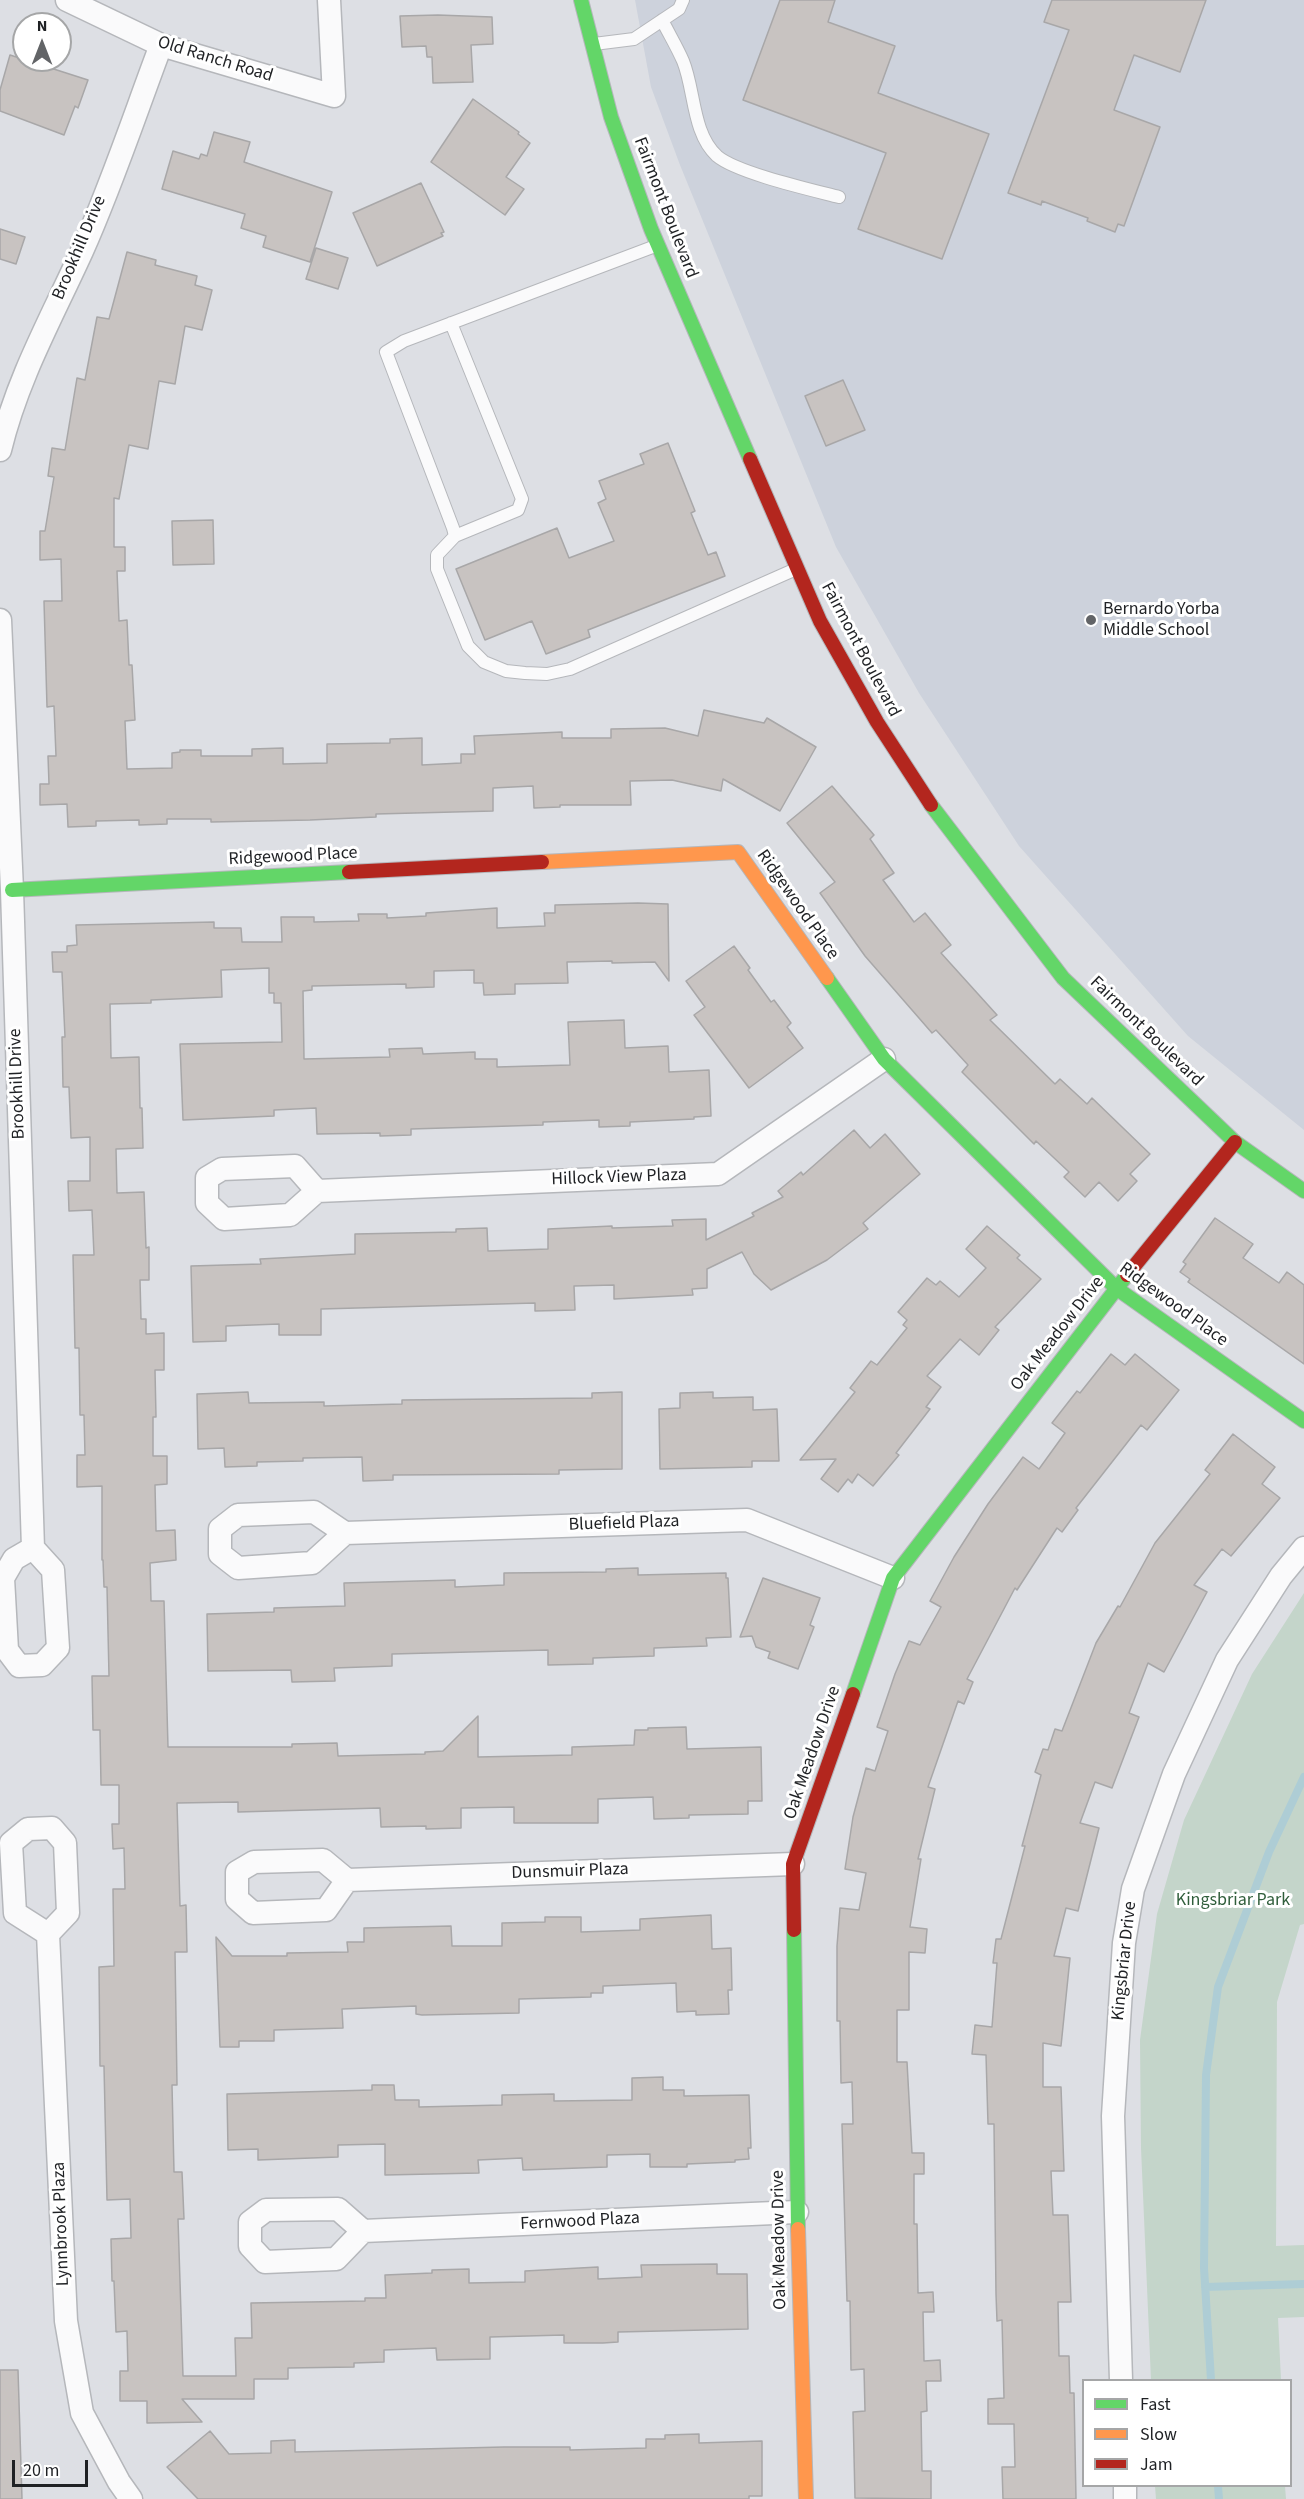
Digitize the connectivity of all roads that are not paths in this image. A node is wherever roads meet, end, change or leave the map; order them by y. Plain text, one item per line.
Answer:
1 (67, 0) edge
2 (329, 0) edge
3 (581, 0) edge
4 (683, 0) edge
5 (662, 20) junction
6 (592, 44) junction
7 (161, 45) junction
8 (839, 197) dead end
9 (658, 245) junction
10 (451, 323) junction
11 (0, 450) edge
12 (455, 536) junction
13 (797, 569) junction
14 (0, 620) edge
15 (12, 890) junction
16 (884, 1059) junction
17 (1235, 1142) junction
18 (317, 1191) dead end
19 (1304, 1191) edge
20 (1116, 1288) junction
21 (1304, 1421) edge
22 (345, 1533) junction
23 (33, 1548) junction
24 (1304, 1548) edge
25 (893, 1578) junction
26 (793, 1864) junction
27 (347, 1880) dead end
28 (48, 1934) dead end
29 (797, 2212) junction
30 (363, 2231) dead end
31 (1121, 2379) edge
32 (132, 2499) edge
33 (806, 2499) edge

1 - 7 street, Old Ranch Road
2 - 7 street, Old Ranch Road
3 - 6 street, Fairmont Boulevard
4 - 5 lane
5 - 6 lane
5 - 8 lane
6 - 9 street, Fairmont Boulevard
7 - 11 street, Brookhill Drive
9 - 10 lane
9 - 13 street, Fairmont Boulevard
10 - 12 lane
10 - 12 lane
12 - 13 lane
13 - 17 street, Fairmont Boulevard
14 - 15 street, Brookhill Drive
15 - 16 street, Ridgewood Place
15 - 23 street, Brookhill Drive
16 - 18 street, Hillock View Plaza
16 - 20 street, Ridgewood Place
17 - 19 street, Fairmont Boulevard
17 - 20 street, Oak Meadow Drive
20 - 21 street, Ridgewood Place
20 - 25 street, Oak Meadow Drive
22 - 22 street
22 - 25 street, Bluefield Plaza
23 - 23 street
24 - 31 street, Kingsbriar Drive
25 - 26 street, Oak Meadow Drive
26 - 27 street, Dunsmuir Plaza
26 - 29 street, Oak Meadow Drive
28 - 32 street, Lynnbrook Plaza
29 - 30 street, Fernwood Plaza
29 - 33 street, Oak Meadow Drive

